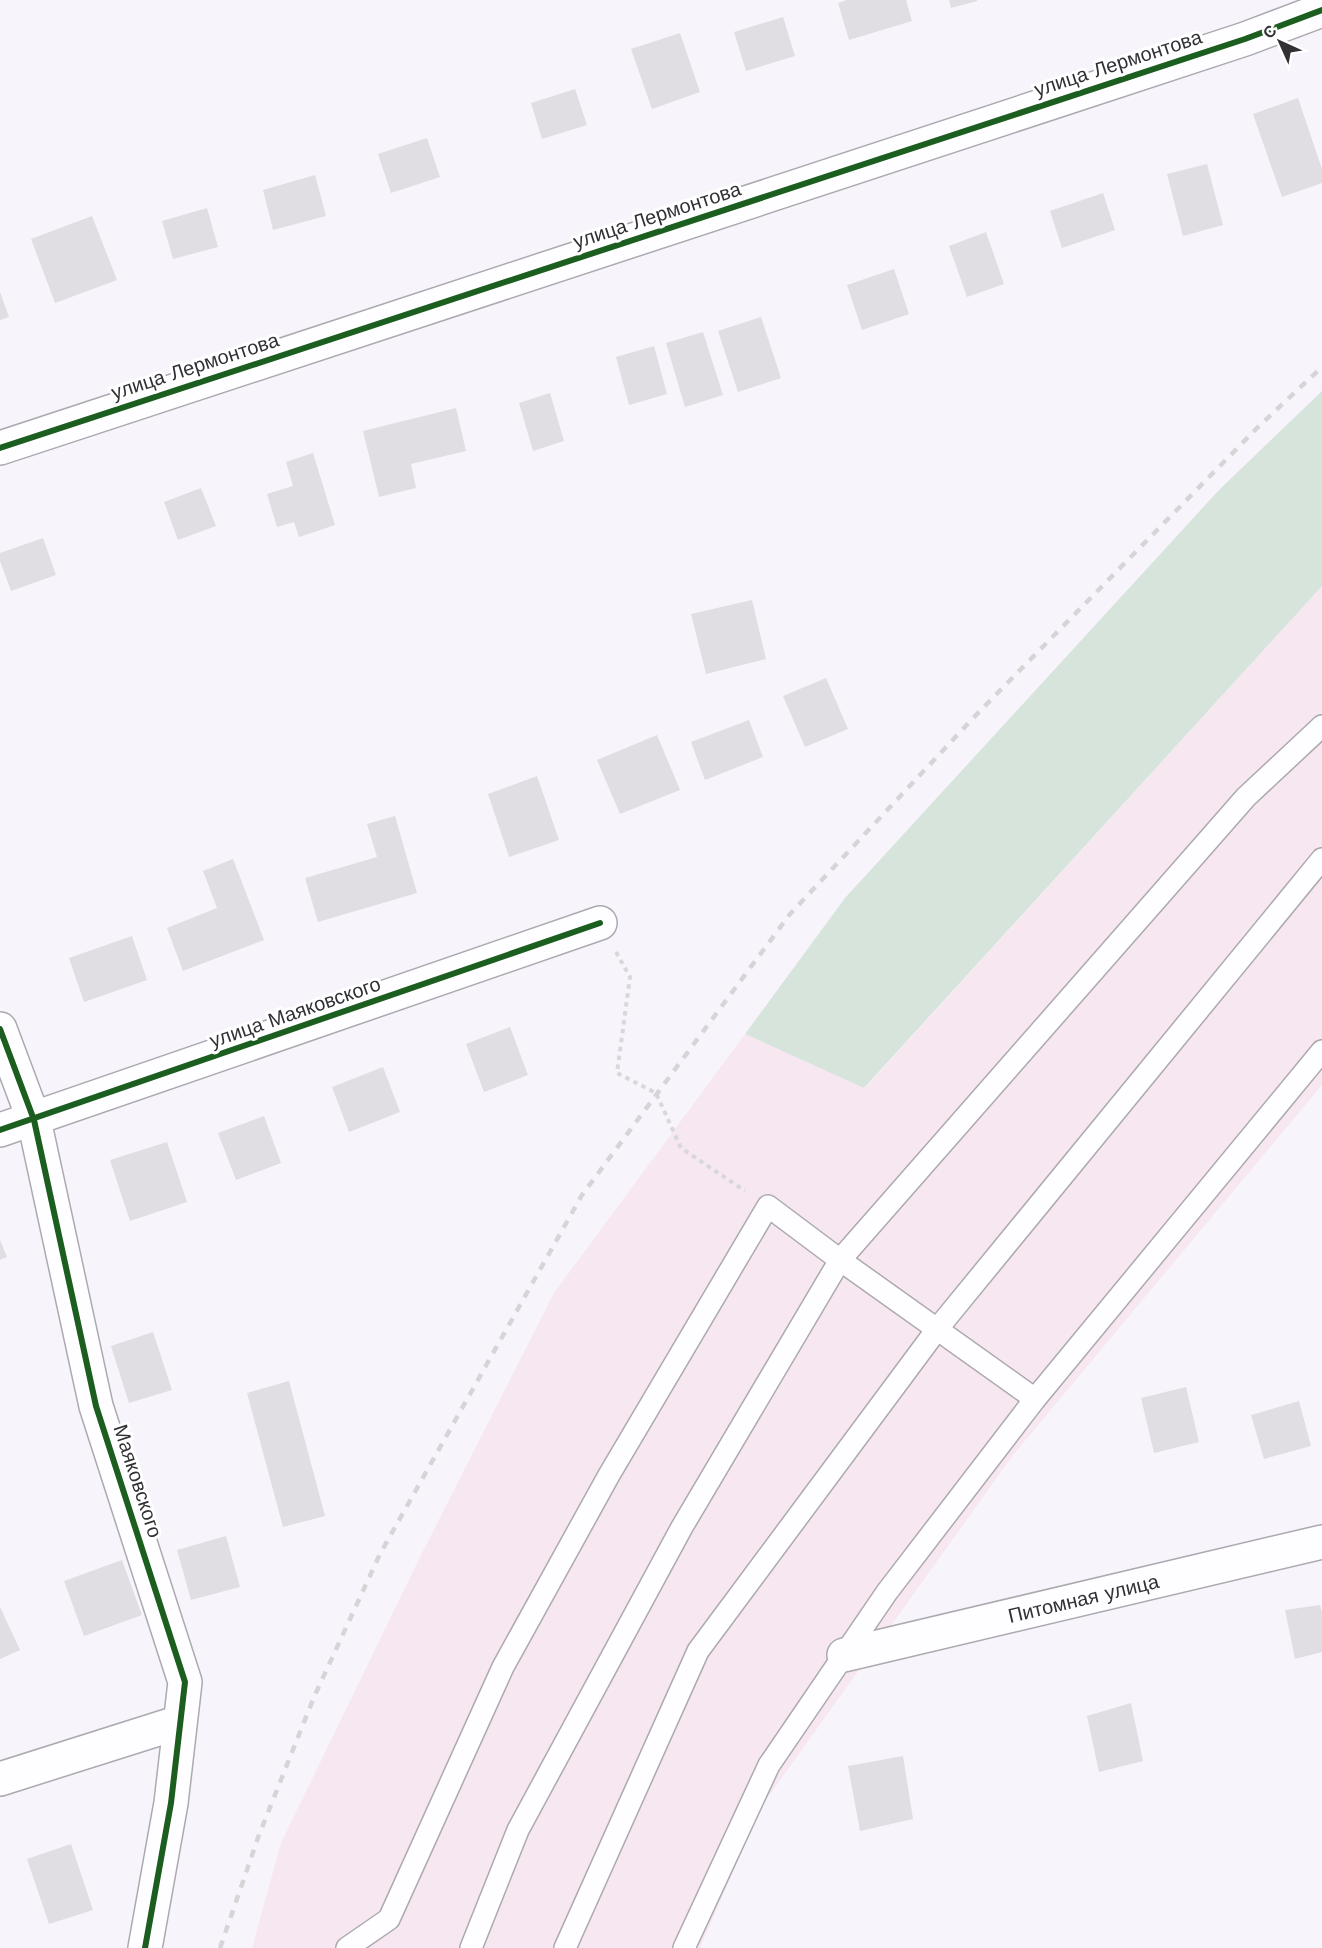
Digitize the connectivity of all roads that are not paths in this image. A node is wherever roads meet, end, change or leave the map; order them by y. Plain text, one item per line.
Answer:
1 (1322, 10) edge
2 (0, 448) edge
3 (1322, 726) edge
4 (1322, 859) edge
5 (600, 923) road end
6 (0, 1029) edge
7 (1322, 1051) edge
8 (34, 1120) junction
9 (0, 1130) edge
10 (840, 1260) junction
11 (938, 1328) junction
12 (1035, 1399) junction
13 (1322, 1542) edge
14 (844, 1655) junction
15 (180, 1722) junction
16 (0, 1779) edge
17 (145, 1948) edge
18 (347, 1948) edge
19 (471, 1948) edge
20 (565, 1948) edge
21 (684, 1948) edge

1 - 2 street, улица Лермонтова
3 - 10 lane
4 - 11 lane
5 - 8 street, улица Маяковского
6 - 8 street, Маяковского
7 - 12 lane
8 - 9 street, улица Маяковского
8 - 15 street, Маяковского
10 - 11 lane
10 - 18 lane
10 - 19 lane
11 - 12 lane
11 - 20 lane
12 - 14 lane
13 - 14 street, Питомная улица
14 - 21 lane
15 - 16 street
15 - 17 street, Маяковского

